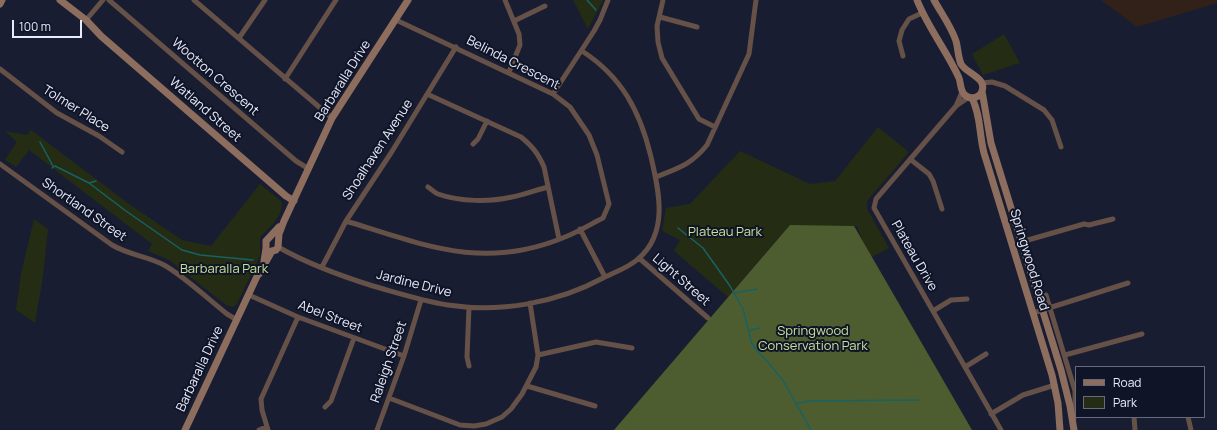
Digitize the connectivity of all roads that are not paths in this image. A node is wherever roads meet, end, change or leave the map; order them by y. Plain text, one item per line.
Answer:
1 (2, 0) edge
2 (103, 0) edge
3 (109, 0) edge
4 (194, 0) edge
5 (265, 0) edge
6 (336, 0) edge
7 (408, 0) edge
8 (505, 0) edge
9 (608, 0) edge
10 (663, 0) edge
11 (756, 0) edge
12 (917, 0) edge
13 (934, 0) edge
14 (63, 2) edge
15 (0, 4) edge
16 (545, 6) dead end
17 (922, 13) junction
18 (660, 17) junction
19 (86, 20) junction
20 (396, 20) junction
21 (514, 21) junction
22 (697, 27) dead end
23 (101, 36) junction
24 (239, 38) junction
25 (456, 47) junction
26 (582, 50) junction
27 (903, 56) dead end
28 (0, 69) edge
29 (509, 72) junction
30 (975, 76) junction
31 (285, 79) junction
32 (982, 87) junction
33 (962, 89) junction
34 (427, 94) junction
35 (553, 94) junction
36 (970, 98) junction
37 (956, 106) junction
38 (332, 118) junction
39 (487, 121) junction
40 (716, 127) junction
41 (473, 144) dead end
42 (1060, 147) dead end
43 (122, 152) dead end
44 (910, 159) junction
45 (0, 164) edge
46 (309, 169) junction
47 (656, 177) junction
48 (428, 187) dead end
49 (548, 187) junction
50 (294, 201) junction
51 (942, 210) dead end
52 (1113, 219) dead end
53 (284, 221) junction
54 (346, 221) junction
55 (580, 229) junction
56 (559, 239) junction
57 (1021, 242) junction
58 (274, 247) junction
59 (639, 258) junction
60 (322, 267) junction
61 (605, 277) junction
62 (1128, 283) dead end
63 (249, 295) junction
64 (1046, 295) dead end
65 (967, 299) dead end
66 (421, 300) junction
67 (530, 303) junction
68 (469, 307) junction
69 (1050, 308) junction
70 (1042, 310) junction
71 (933, 311) junction
72 (1034, 313) junction
73 (298, 317) junction
74 (708, 318) dead end
75 (237, 320) junction
76 (1142, 334) dead end
77 (354, 338) junction
78 (632, 348) dead end
79 (986, 354) dead end
80 (538, 355) junction
81 (1065, 355) junction
82 (404, 356) junction
83 (469, 366) dead end
84 (965, 367) junction
85 (1055, 385) junction
86 (527, 386) junction
87 (1066, 388) junction
88 (1075, 396) edge
89 (389, 398) junction
90 (1075, 402) edge
91 (595, 406) dead end
92 (325, 407) dead end
93 (1075, 408) edge
94 (991, 414) junction
95 (1134, 418) edge
96 (1188, 418) edge
97 (1073, 421) junction
98 (267, 428) edge
99 (184, 430) edge
100 (259, 430) edge
101 (377, 430) edge
102 (1000, 430) edge
103 (1060, 430) edge
104 (1074, 430) edge
105 (1135, 430) edge
106 (1191, 430) edge

1 - 15 main road
2 - 19 street
3 - 46 street, Wootton Crescent
4 - 24 street
5 - 24 street
6 - 31 street
7 - 20 main road, Barbaralla Drive
8 - 21 street
9 - 26 street
10 - 18 street
11 - 40 street
12 - 17 main road
13 - 30 main road
14 - 19 main road, Watland Street
14 - 23 main road, Watland Street
16 - 21 street
17 - 27 street
17 - 33 main road
18 - 22 street
18 - 40 street
19 - 23 main road, Watland Street
20 - 25 street, Belinda Crescent
20 - 38 main road, Barbaralla Drive
21 - 29 street
23 - 50 main road, Watland Street
24 - 31 street
25 - 29 street, Belinda Crescent
25 - 34 street, Shoalhaven Avenue
26 - 35 street
26 - 47 street, Jardine Drive
28 - 43 street, Tolmer Place
29 - 35 street, Belinda Crescent
30 - 32 main road
30 - 33 main road
31 - 38 street
32 - 36 main road
32 - 42 street
32 - 57 main road, Springwood Road
33 - 36 main road
33 - 37 street, Plateau Drive
34 - 39 street
34 - 54 street, Shoalhaven Avenue
35 - 55 street, Belinda Crescent
36 - 37 street, Plateau Drive
36 - 72 main road, Springwood Road
37 - 44 street, Plateau Drive
38 - 46 main road, Barbaralla Drive
39 - 41 street
39 - 49 street
40 - 47 street
44 - 51 street
44 - 71 street, Plateau Drive
45 - 75 street, Shortland Street
46 - 50 main road, Barbaralla Drive
47 - 59 street, Jardine Drive
48 - 49 street
49 - 56 street
50 - 53 main road, Barbaralla Drive
52 - 57 street
53 - 58 main road, Barbaralla Drive
53 - 58 main road, Barbaralla Drive
54 - 56 street, Belinda Crescent
54 - 60 street, Shoalhaven Avenue
55 - 56 street, Belinda Crescent
55 - 61 street
57 - 70 main road, Springwood Road
58 - 60 street, Jardine Drive
58 - 63 main road, Barbaralla Drive
59 - 61 street, Jardine Drive
59 - 74 street, Light Street
60 - 66 street, Jardine Drive
61 - 67 street, Jardine Drive
62 - 69 street
63 - 73 street, Abel Street
63 - 75 main road, Barbaralla Drive
64 - 69 street, Springwood Road
65 - 71 street
66 - 68 street, Jardine Drive
66 - 82 street, Raleigh Street
67 - 68 street, Jardine Drive
67 - 80 street
68 - 83 street
69 - 70 street
69 - 81 street, Springwood Road
70 - 72 street
70 - 87 main road, Springwood Road
71 - 84 street, Plateau Drive
72 - 85 main road, Springwood Road
73 - 77 street, Abel Street
73 - 98 street
75 - 99 main road, Barbaralla Drive
76 - 81 street
77 - 82 street, Abel Street
77 - 92 street
78 - 80 street
79 - 84 street
80 - 86 street
81 - 88 street, Springwood Road
82 - 89 street, Raleigh Street
84 - 94 street, Plateau Drive
85 - 94 street
85 - 103 main road, Springwood Road
86 - 89 street
86 - 91 street
87 - 90 street
87 - 97 main road, Springwood Road
89 - 101 street, Raleigh Street
93 - 97 street, Springwood Road
94 - 102 street, Plateau Drive
95 - 105 street
96 - 106 street
97 - 104 main road, Springwood Road
98 - 100 street

